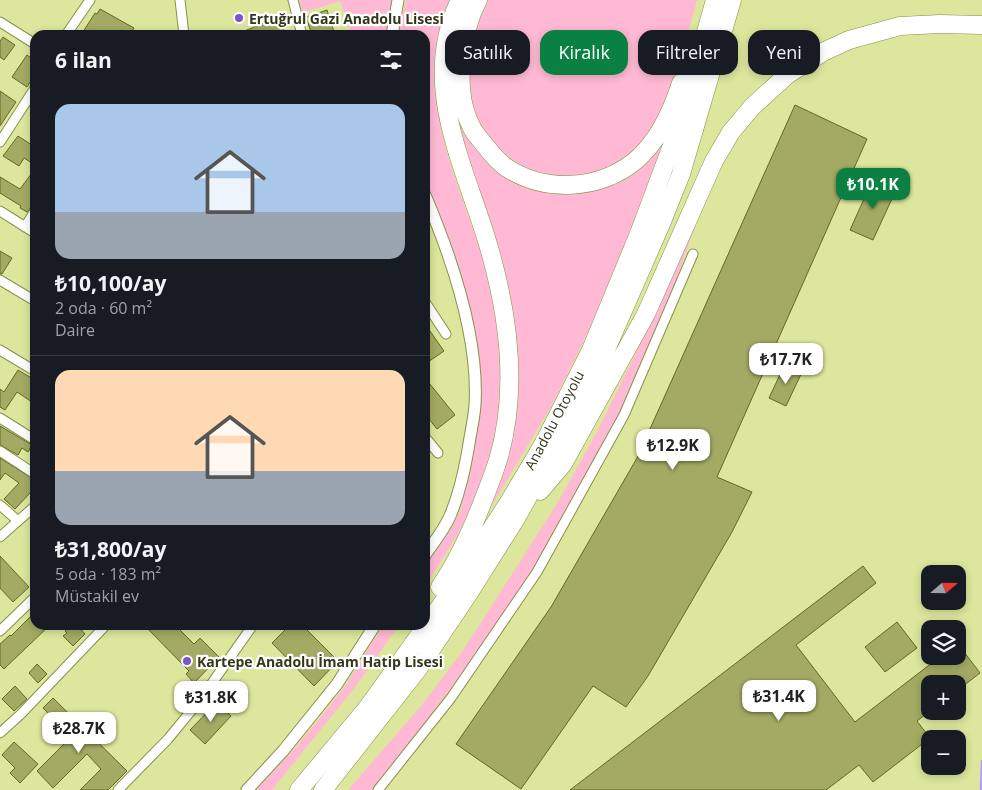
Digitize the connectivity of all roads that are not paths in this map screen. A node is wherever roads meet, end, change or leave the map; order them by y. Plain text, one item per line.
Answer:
1 (90, 0) edge
2 (180, 0) edge
3 (293, 0) edge
4 (398, 0) edge
5 (460, 0) edge
6 (478, 0) edge
7 (709, 0) edge
8 (715, 0) edge
9 (732, 0) edge
10 (0, 22) edge
11 (982, 25) edge
12 (69, 30) edge
13 (183, 30) edge
14 (301, 30) edge
15 (393, 30) edge
16 (30, 41) edge
17 (30, 96) edge
18 (0, 142) edge
19 (430, 207) edge
20 (0, 211) edge
21 (30, 218) edge
22 (25, 227) junction
23 (30, 230) edge
24 (693, 254) dead end
25 (0, 280) edge
26 (30, 299) edge
27 (430, 310) edge
28 (446, 334) dead end
29 (0, 350) edge
30 (30, 368) edge
31 (0, 418) edge
32 (30, 437) edge
33 (430, 443) edge
34 (0, 451) edge
35 (438, 452) dead end
36 (30, 471) edge
37 (0, 506) edge
38 (30, 510) edge
39 (515, 520) junction
40 (18, 521) junction
41 (0, 537) edge
42 (430, 547) edge
43 (30, 602) edge
44 (430, 602) edge
45 (430, 620) edge
46 (101, 630) edge
47 (249, 630) edge
48 (372, 630) edge
49 (411, 630) edge
50 (423, 630) edge
51 (0, 631) edge
52 (368, 707) junction
53 (0, 733) edge
54 (118, 790) edge
55 (247, 790) edge
56 (299, 790) edge
57 (323, 790) edge
58 (378, 790) edge

1 - 12 street
2 - 13 street
3 - 14 street
4 - 15 street
5 - 44 highway
6 - 7 highway
8 - 45 highway, Anadolu Otoyolu
9 - 39 highway, Anadolu Otoyolu
10 - 16 street
11 - 39 highway
17 - 18 street
19 - 42 street
20 - 22 street
21 - 22 street
22 - 23 street
24 - 58 street
25 - 26 street
27 - 28 street
29 - 30 street
31 - 32 street
33 - 35 street
34 - 36 street
37 - 40 street
38 - 40 street
39 - 57 highway, Anadolu Otoyolu
40 - 41 street
43 - 51 street
46 - 53 street
47 - 54 street
48 - 55 street
49 - 52 highway
50 - 52 highway, Anadolu Otoyolu
52 - 56 highway, Anadolu Otoyolu

